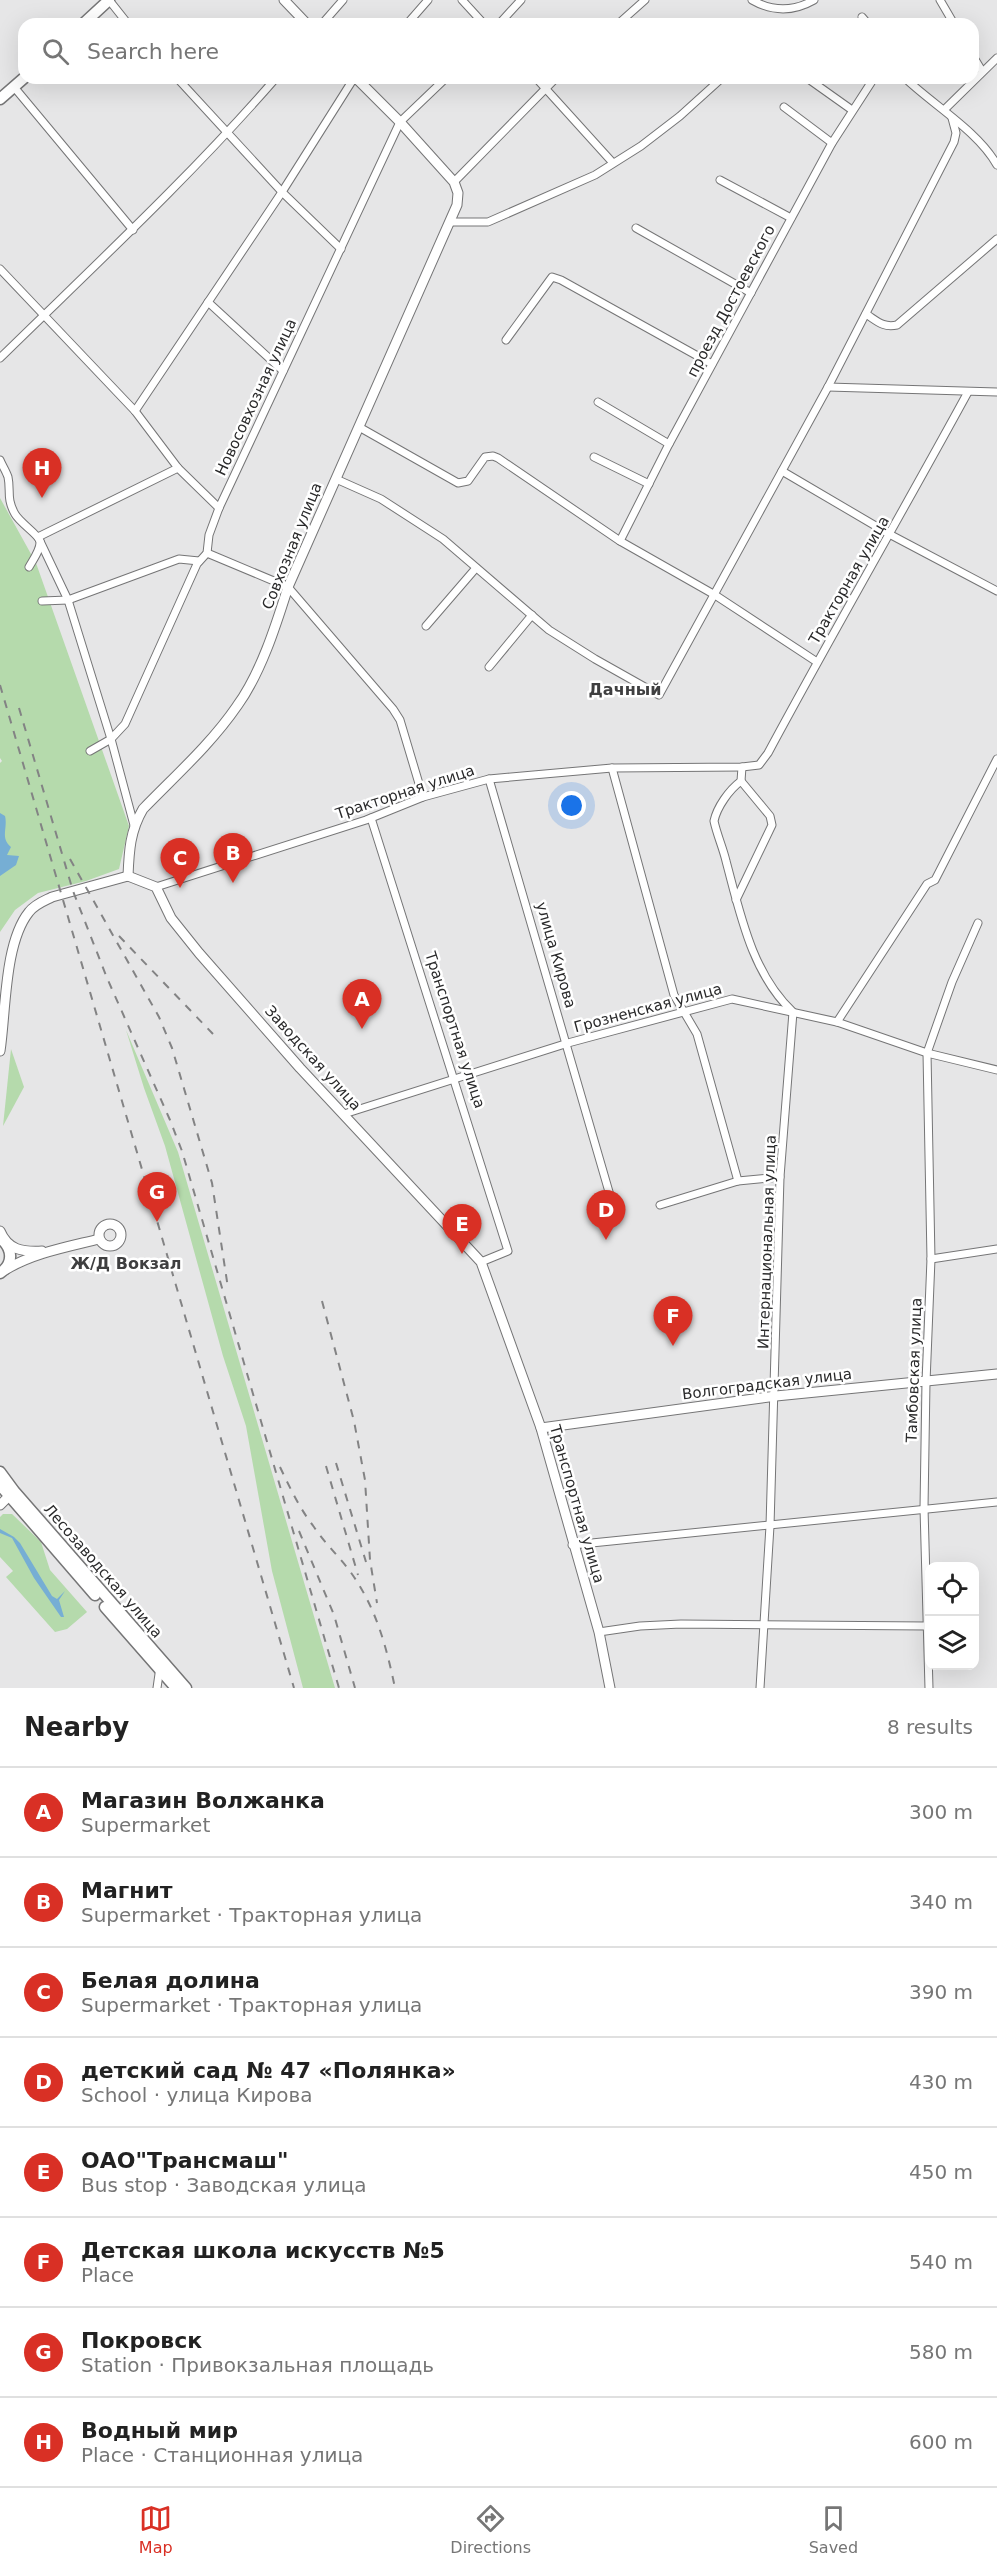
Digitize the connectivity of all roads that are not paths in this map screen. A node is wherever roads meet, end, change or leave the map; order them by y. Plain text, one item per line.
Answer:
1 (109, 0) edge
2 (284, 0) edge
3 (343, 0) edge
4 (428, 0) edge
5 (462, 0) edge
6 (521, 0) edge
7 (645, 0) edge
8 (752, 0) edge
9 (814, 0) edge
10 (940, 0) edge
11 (90, 18) edge
12 (123, 18) edge
13 (301, 18) edge
14 (327, 18) edge
15 (412, 18) edge
16 (478, 18) edge
17 (504, 18) edge
18 (625, 18) edge
19 (950, 18) edge
20 (997, 58) edge
21 (979, 66) edge
22 (982, 71) junction
23 (979, 74) edge
24 (18, 83) edge
25 (183, 84) edge
26 (271, 84) edge
27 (351, 84) edge
28 (361, 84) edge
29 (440, 84) edge
30 (542, 84) edge
31 (549, 84) edge
32 (715, 84) edge
33 (815, 84) edge
34 (870, 84) edge
35 (911, 84) edge
36 (969, 84) edge
37 (14, 87) junction
38 (545, 87) junction
39 (0, 99) edge
40 (784, 107) dead end
41 (945, 109) junction
42 (852, 110) junction
43 (952, 118) junction
44 (400, 122) junction
45 (229, 132) junction
46 (832, 143) junction
47 (613, 163) junction
48 (997, 165) edge
49 (720, 180) dead end
50 (454, 182) junction
51 (282, 192) junction
52 (791, 218) junction
53 (451, 222) junction
54 (636, 228) dead end
55 (133, 230) junction
56 (997, 239) edge
57 (341, 249) junction
58 (0, 269) edge
59 (751, 292) junction
60 (208, 302) junction
61 (866, 314) junction
62 (43, 315) junction
63 (506, 340) dead end
64 (0, 358) edge
65 (712, 364) junction
66 (283, 371) junction
67 (828, 387) junction
68 (968, 392) junction
69 (997, 392) edge
70 (598, 402) dead end
71 (135, 411) junction
72 (359, 426) junction
73 (669, 444) junction
74 (594, 457) dead end
75 (0, 460) edge
76 (178, 468) junction
77 (783, 471) junction
78 (336, 479) junction
79 (649, 484) junction
80 (219, 508) junction
81 (891, 535) junction
82 (38, 537) junction
83 (620, 541) junction
84 (207, 553) junction
85 (200, 561) junction
86 (29, 567) dead end
87 (476, 568) junction
88 (288, 587) junction
89 (997, 591) edge
90 (715, 595) junction
91 (68, 600) junction
92 (42, 601) dead end
93 (532, 615) junction
94 (426, 626) dead end
95 (817, 662) junction
96 (489, 667) dead end
97 (111, 739) junction
98 (90, 751) dead end
99 (997, 759) edge
100 (742, 767) junction
101 (612, 768) junction
102 (489, 779) junction
103 (741, 781) junction
104 (423, 797) junction
105 (370, 818) junction
106 (134, 825) junction
107 (128, 876) junction
108 (156, 887) junction
109 (736, 900) junction
110 (978, 923) dead end
111 (683, 1012) junction
112 (793, 1012) junction
113 (837, 1022) junction
114 (568, 1043) junction
115 (0, 1051) edge
116 (927, 1053) junction
117 (997, 1070) edge
118 (454, 1077) junction
119 (344, 1114) junction
120 (780, 1177) junction
121 (738, 1181) junction
122 (660, 1204) dead end
123 (614, 1209) dead end
124 (1, 1237) edge
125 (99, 1239) dead end
126 (997, 1249) edge
127 (56, 1250) junction
128 (932, 1259) junction
129 (481, 1262) junction
130 (0, 1273) edge
131 (997, 1374) edge
132 (926, 1382) junction
133 (776, 1396) junction
134 (541, 1428) junction
135 (0, 1472) edge
136 (0, 1485) edge
137 (11, 1493) junction
138 (997, 1502) edge
139 (0, 1505) edge
140 (924, 1508) junction
141 (770, 1526) junction
142 (572, 1545) junction
143 (927, 1616) edge
144 (764, 1624) junction
145 (925, 1626) edge
146 (598, 1632) junction
147 (161, 1665) junction
148 (928, 1670) edge
149 (157, 1688) edge
150 (176, 1688) edge
151 (186, 1688) edge
152 (610, 1688) edge
153 (760, 1688) edge
154 (929, 1688) edge

1 - 11 main road
1 - 12 street
2 - 13 street
3 - 14 street
4 - 15 street
5 - 16 street
6 - 17 street
7 - 18 street
8 - 9 street
10 - 19 street
20 - 22 street
21 - 22 street
22 - 23 street
24 - 37 main road
25 - 45 street
26 - 45 street
27 - 51 street
28 - 44 street
29 - 44 street, Новосовхозная улица
30 - 38 street
31 - 38 street
32 - 47 street
33 - 42 street
34 - 42 street, проезд Достоевского
35 - 41 street
36 - 41 street
37 - 39 main road
37 - 55 street
38 - 47 street
38 - 50 street
40 - 46 street
41 - 43 street
42 - 46 street, проезд Достоевского
43 - 48 street
43 - 61 street
44 - 50 street
44 - 57 street, Новосовхозная улица
45 - 51 street
45 - 55 street
46 - 52 street, проезд Достоевского
47 - 53 street
49 - 52 street
50 - 53 street, Совхозная улица
51 - 57 street
51 - 60 street
52 - 59 street, проезд Достоевского
53 - 72 street, Совхозная улица
54 - 59 street
55 - 62 street
56 - 61 street
57 - 66 street, Новосовхозная улица
58 - 62 street
59 - 65 street, проезд Достоевского
60 - 66 street
60 - 71 street
61 - 67 street
62 - 64 street
62 - 71 street
63 - 65 street
65 - 73 street, проезд Достоевского
66 - 80 street, Новосовхозная улица
67 - 68 street
67 - 77 street
68 - 69 street
68 - 81 street, Тракторная улица
70 - 73 street
71 - 76 street
72 - 78 street, Совхозная улица
72 - 83 street
73 - 79 street, проезд Достоевского
74 - 79 street
75 - 82 street
76 - 80 street
76 - 82 street
77 - 81 street
77 - 90 street
78 - 87 street
78 - 88 street, Совхозная улица
79 - 83 street, проезд Достоевского
80 - 84 street, Новосовхозная улица
81 - 89 street
81 - 95 street, Тракторная улица
82 - 86 street
82 - 91 street
83 - 90 street
84 - 85 street, Новосовхозная улица
84 - 88 street
85 - 91 street
85 - 97 street, Новосовхозная улица
87 - 93 street
87 - 94 street
88 - 104 street
88 - 106 street, Совхозная улица
90 - 93 street
90 - 95 street
91 - 92 street
91 - 97 street
93 - 96 street
95 - 100 street, Тракторная улица
97 - 98 street
97 - 106 street
99 - 113 street
100 - 101 street, Тракторная улица
100 - 103 street
101 - 102 street, Тракторная улица
101 - 111 street
102 - 104 street, Тракторная улица
102 - 114 street, улица Кирова
103 - 109 street
103 - 109 street
104 - 105 street, Тракторная улица
105 - 108 street, Тракторная улица
105 - 118 street, Транспортная улица
106 - 107 street, Совхозная улица
107 - 108 street
107 - 115 street
108 - 119 street, Заводская улица
109 - 112 street
110 - 116 street
111 - 112 street, Грозненская улица
111 - 114 street, Грозненская улица
111 - 121 street
112 - 113 street, Грозненская улица
112 - 120 street, Интернациональная улица
113 - 116 street, Грозненская улица
114 - 118 street, Грозненская улица
114 - 123 street, улица Кирова
116 - 117 street, Грозненская улица
116 - 128 street, Тамбовская улица
118 - 119 street, Грозненская улица
118 - 129 street, Транспортная улица
119 - 129 street, Заводская улица
120 - 121 street
120 - 133 street, Интернациональная улица
121 - 122 street
124 - 127 street
124 - 130 main road
125 - 127 street
126 - 128 street
127 - 130 street
128 - 132 street, Тамбовская улица
129 - 134 street, Транспортная улица
131 - 132 street, Волгоградская улица
132 - 133 street, Волгоградская улица
132 - 140 street, Тамбовская улица
133 - 134 street, Волгоградская улица
133 - 141 street, Интернациональная улица
134 - 142 street, Транспортная улица
135 - 137 main road, Лесозаводская улица
136 - 137 main road, Лесозаводская улица
137 - 139 street
137 - 147 main road, Лесозаводская улица
138 - 140 street
140 - 141 street
140 - 143 street, Тамбовская улица
141 - 142 street
141 - 144 street, Интернациональная улица
142 - 146 street, Транспортная улица
144 - 145 street
144 - 146 street
144 - 153 street, Интернациональная улица
146 - 152 street, Транспортная улица
147 - 149 street
147 - 150 main road, Лесозаводская улица
147 - 151 main road, Лесозаводская улица
148 - 154 street, Тамбовская улица

